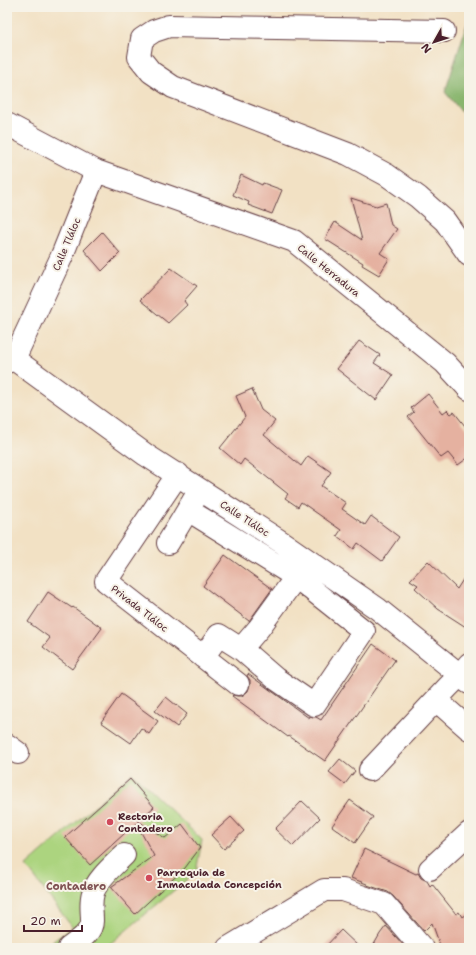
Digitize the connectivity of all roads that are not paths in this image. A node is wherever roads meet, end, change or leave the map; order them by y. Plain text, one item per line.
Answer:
1 (444, 31) dead end
2 (7, 124) edge
3 (96, 171) junction
4 (469, 255) edge
5 (10, 360) edge
6 (469, 390) edge
7 (178, 474) junction
8 (200, 489) junction
9 (188, 510) junction
10 (168, 543) dead end
11 (296, 577) junction
12 (378, 609) junction
13 (364, 630) junction
14 (241, 649) junction
15 (203, 658) junction
16 (466, 674) edge
17 (238, 684) dead end
18 (436, 700) junction
19 (469, 729) edge
20 (370, 770) dead end
21 (469, 833) edge
22 (124, 855) dead end
23 (430, 869) dead end
24 (69, 948) edge
25 (228, 948) edge
26 (422, 948) edge

1 - 4 street
2 - 3 street, Calle Herradura
3 - 5 street, Calle Tláloc
3 - 6 street, Calle Herradura
5 - 7 street, Calle Tláloc
7 - 8 street, Calle Tláloc
7 - 15 street, Privada Tláloc
8 - 9 street
8 - 12 street, Calle Tláloc
9 - 10 street
9 - 11 street
11 - 13 street
11 - 14 street
12 - 13 street
12 - 16 street, Calle Tláloc
13 - 14 street
14 - 15 street
15 - 17 street, Privada Tláloc
16 - 18 street
18 - 19 street
18 - 20 street
21 - 23 street
22 - 24 street
25 - 26 street

